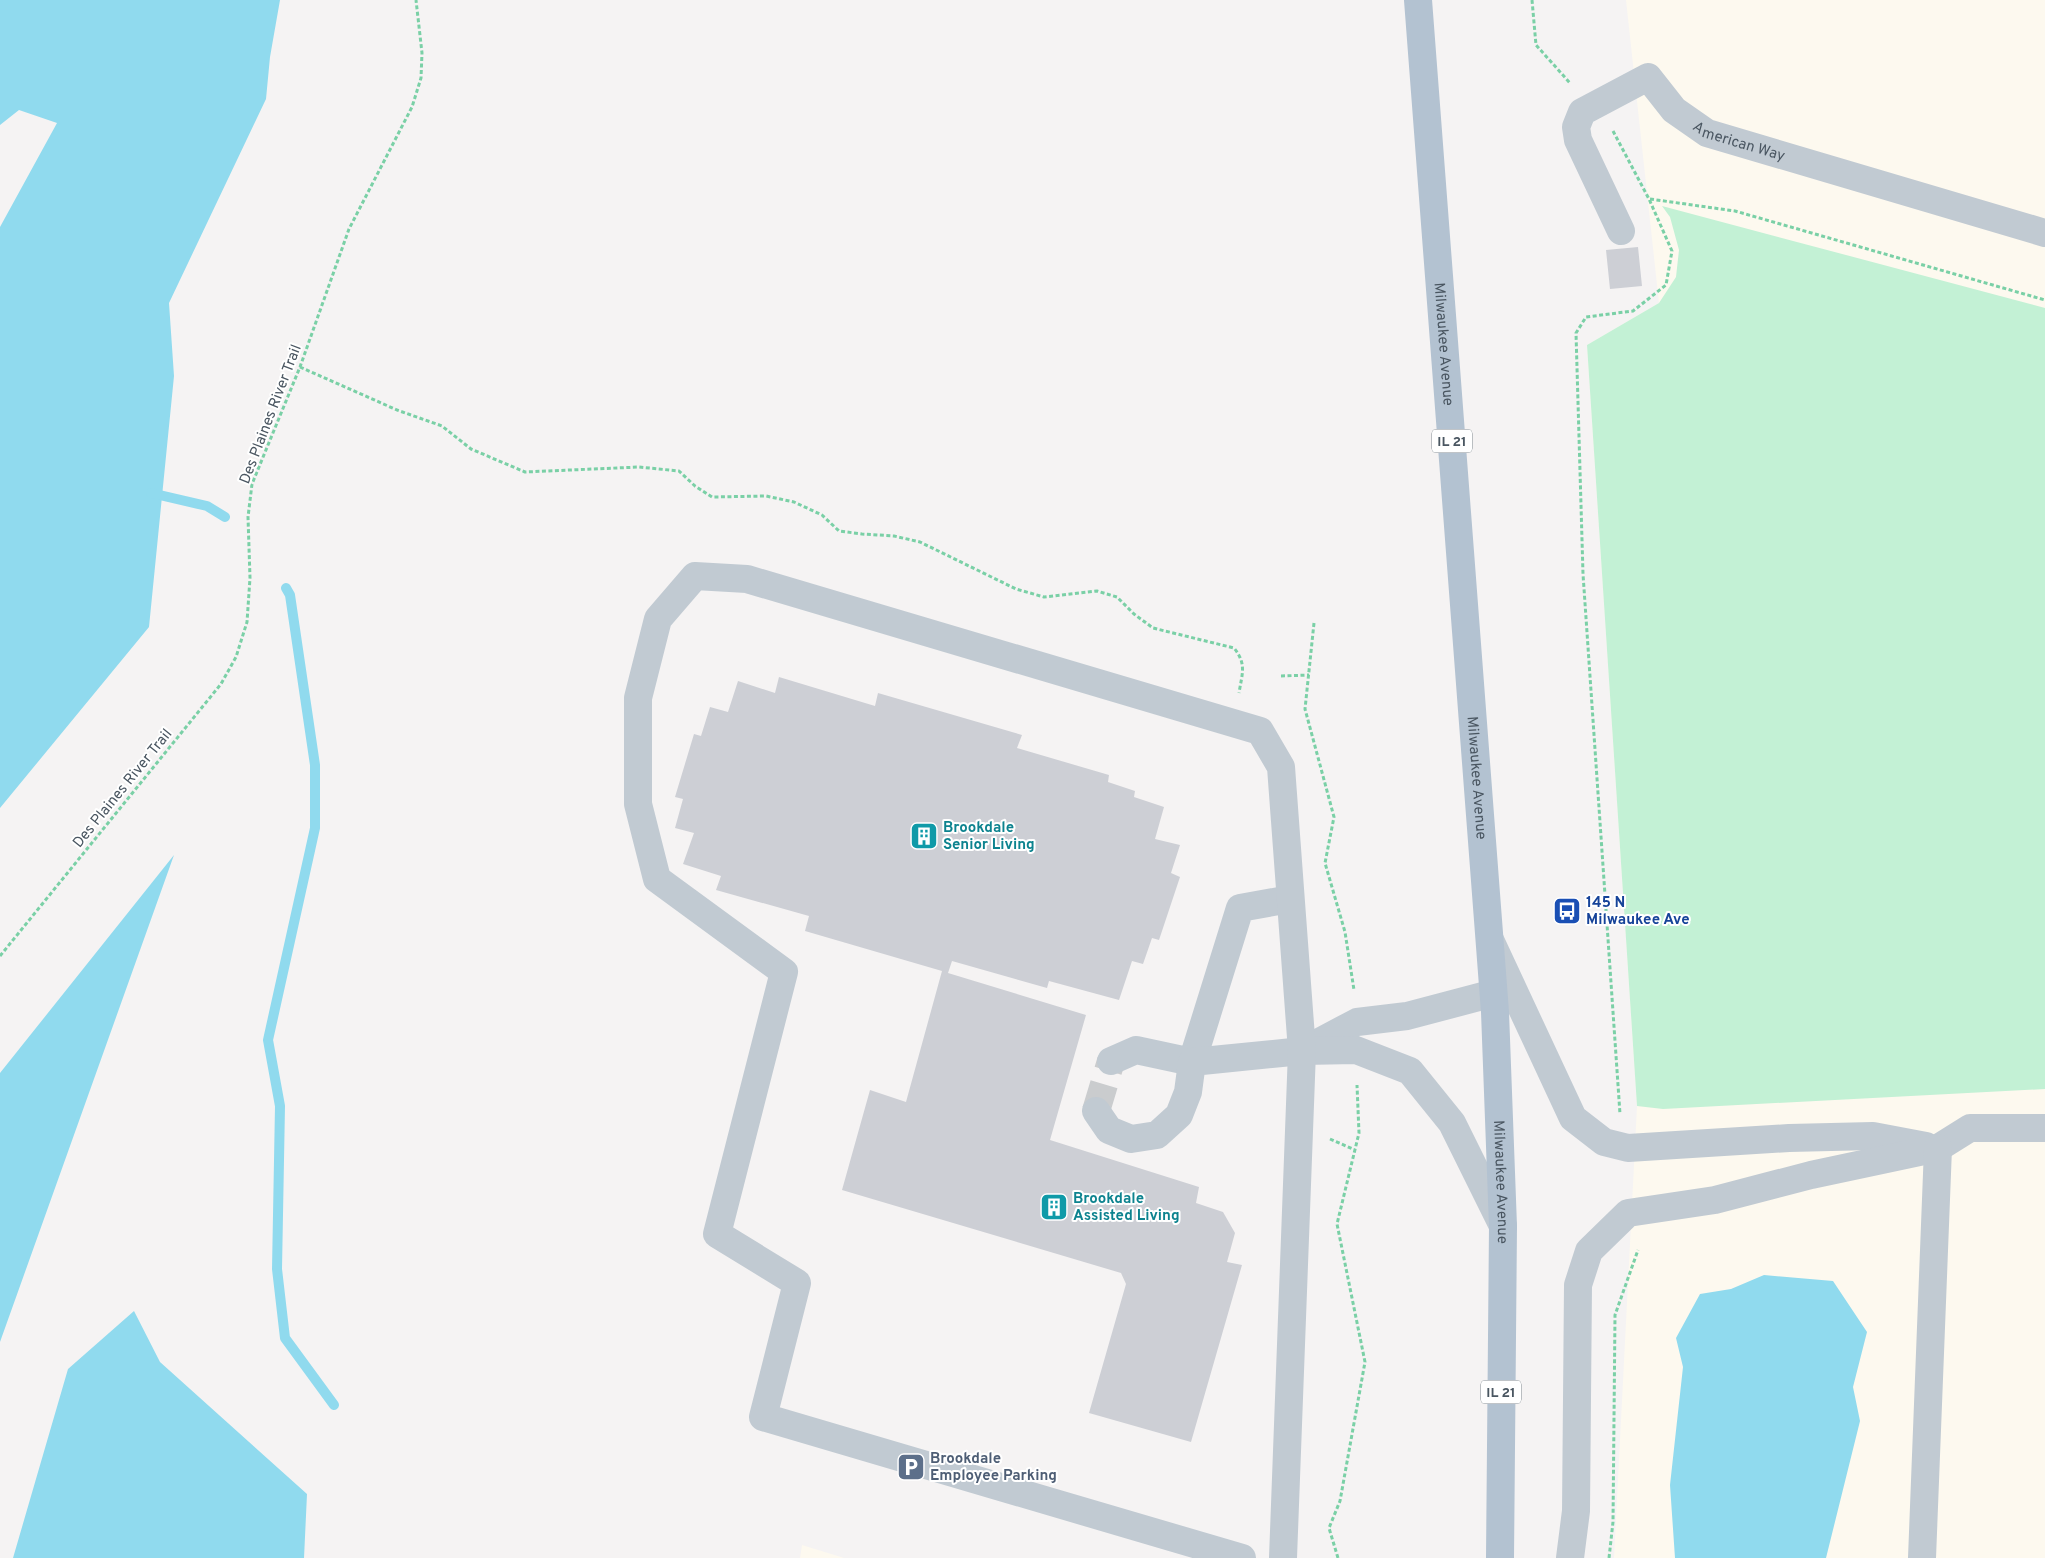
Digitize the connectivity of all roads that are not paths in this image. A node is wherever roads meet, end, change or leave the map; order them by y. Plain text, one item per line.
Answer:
1 (1418, 0) edge
2 (1621, 231) dead end
3 (2045, 233) edge
4 (1290, 899) junction
5 (1490, 939) junction
6 (1494, 993) junction
7 (1302, 1051) junction
8 (1111, 1061) dead end
9 (1192, 1062) junction
10 (1096, 1111) dead end
11 (2045, 1128) edge
12 (1938, 1148) junction
13 (1503, 1226) junction
14 (1242, 1558) edge
15 (1283, 1558) edge
16 (1500, 1558) edge
17 (1570, 1558) edge
18 (1922, 1558) edge

1 - 5 main road, Milwaukee Avenue / IL 21
2 - 3 lane, American Way
4 - 7 lane
4 - 9 lane
4 - 14 lane
5 - 6 main road, Milwaukee Avenue / IL 21
5 - 12 lane
6 - 7 lane
6 - 13 main road, Milwaukee Avenue / IL 21
7 - 9 lane
7 - 13 lane
7 - 15 lane
8 - 9 lane
9 - 10 lane
11 - 12 lane
12 - 17 lane
12 - 18 lane
13 - 16 main road, Milwaukee Avenue / IL 21

